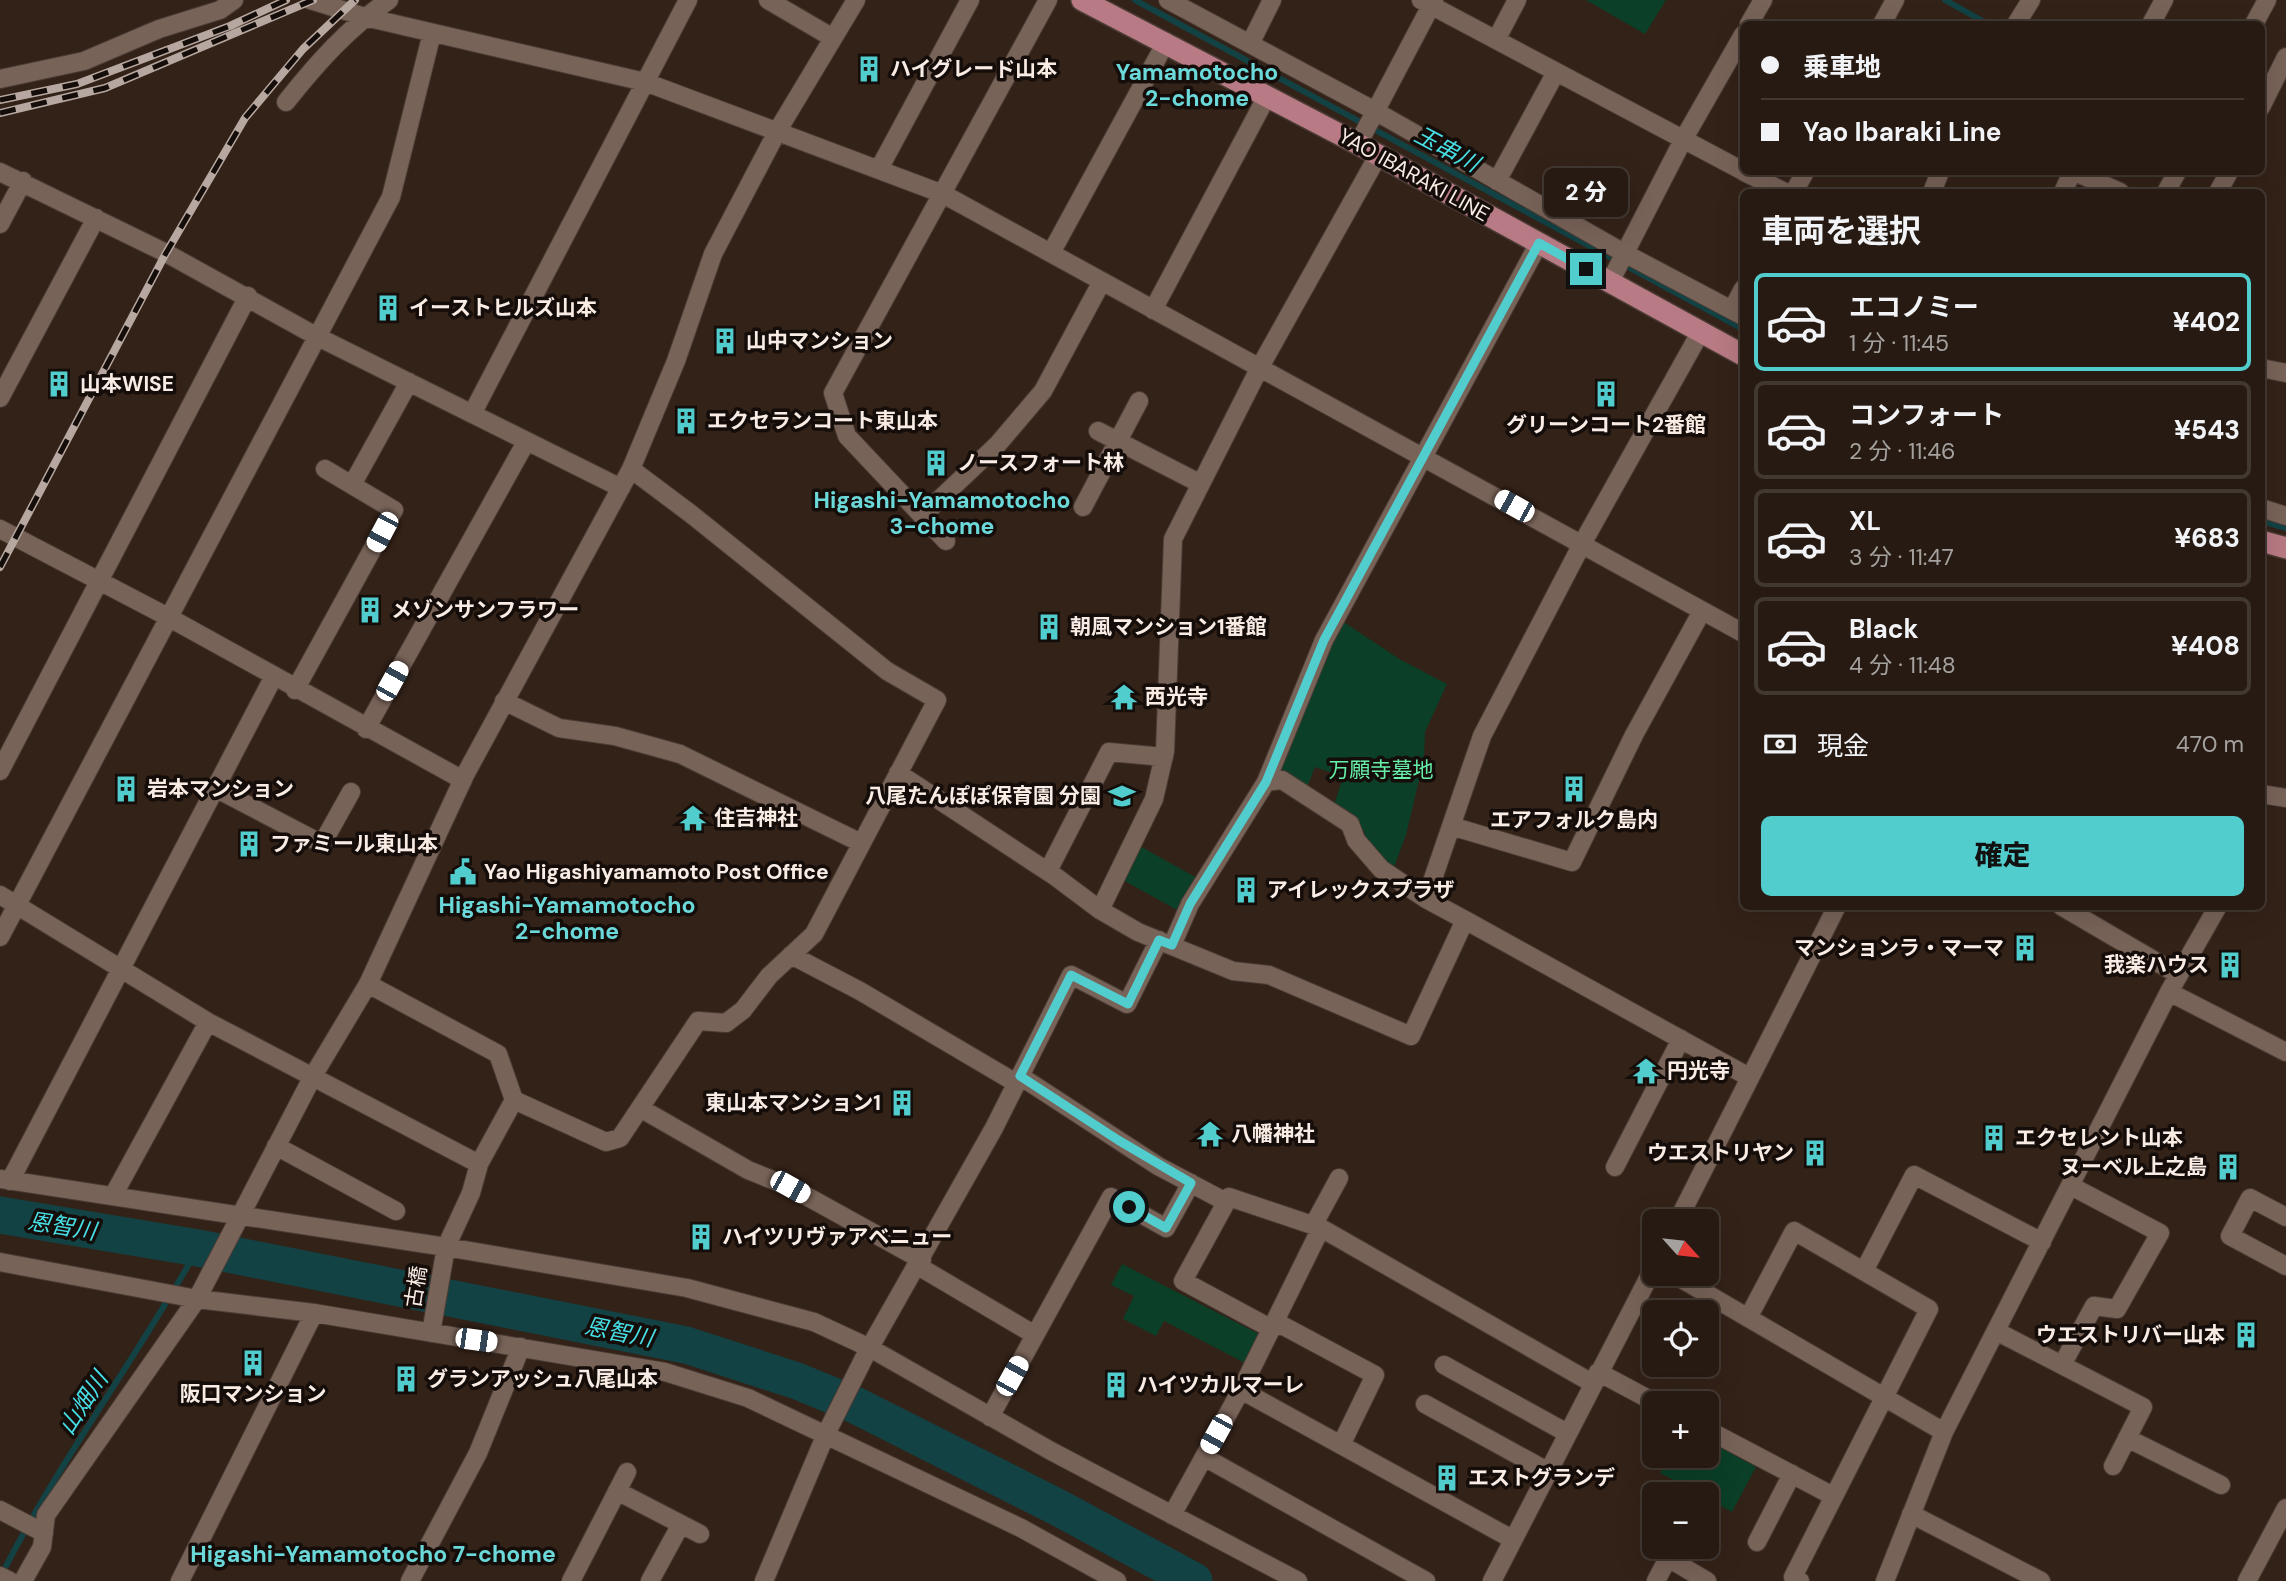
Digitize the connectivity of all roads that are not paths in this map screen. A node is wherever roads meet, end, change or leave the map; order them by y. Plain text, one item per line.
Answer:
1 (234, 0) edge
2 (310, 0) edge
3 (389, 0) edge
4 (688, 0) edge
5 (768, 0) edge
6 (856, 0) edge
7 (970, 0) edge
8 (1048, 0) edge
9 (1082, 0) edge
10 (1168, 0) edge
11 (1272, 0) edge
12 (1517, 0) edge
13 (1763, 0) edge
14 (1895, 0) edge
15 (2031, 0) edge
16 (2164, 0) edge
17 (2267, 0) edge
18 (1429, 2) edge
19 (1111, 7) edge
20 (365, 17) junction
21 (1751, 21) edge
22 (1884, 21) edge
23 (2018, 21) edge
24 (2153, 21) edge
25 (2256, 21) edge
26 (432, 33) junction
27 (833, 38) junction
28 (1496, 40) junction
29 (1740, 40) edge
30 (1166, 42) junction
31 (1250, 44) junction
32 (2286, 57) edge
33 (1556, 72) junction
34 (0, 79) edge
35 (645, 82) junction
36 (1267, 96) junction
37 (2265, 99) edge
38 (286, 102) dead end
39 (1367, 126) junction
40 (778, 130) junction
41 (1683, 140) junction
42 (1378, 154) junction
43 (878, 169) junction
44 (1740, 169) edge
45 (0, 172) edge
46 (1751, 175) edge
47 (2081, 175) edge
48 (23, 181) junction
49 (1497, 181) junction
50 (1779, 189) edge
51 (2113, 189) edge
52 (943, 194) junction
53 (96, 218) junction
54 (0, 224) edge
55 (1539, 243) junction
56 (1051, 253) junction
57 (1618, 266) junction
58 (1101, 283) junction
59 (248, 296) junction
60 (1153, 310) junction
61 (1737, 313) edge
62 (1700, 333) junction
63 (316, 336) junction
64 (1740, 353) edge
65 (1260, 367) junction
66 (2265, 369) edge
67 (2286, 373) edge
68 (409, 382) junction
69 (0, 398) edge
70 (1139, 401) dead end
71 (472, 414) junction
72 (1098, 431) dead end
73 (526, 442) junction
74 (1118, 442) junction
75 (1422, 456) junction
76 (325, 469) dead end
77 (631, 469) junction
78 (1201, 484) junction
79 (352, 485) junction
80 (621, 488) junction
81 (1083, 507) dead end
82 (2265, 509) edge
83 (922, 516) junction
84 (2286, 516) edge
85 (0, 529) edge
86 (946, 541) dead end
87 (2265, 542) edge
88 (1582, 544) junction
89 (2286, 548) edge
90 (101, 582) junction
91 (1702, 611) junction
92 (168, 617) junction
93 (1740, 630) edge
94 (273, 678) junction
95 (295, 690) junction
96 (504, 701) junction
97 (366, 729) junction
98 (1164, 757) junction
99 (0, 771) edge
100 (898, 773) junction
101 (463, 780) junction
102 (1266, 782) junction
103 (215, 788) junction
104 (351, 792) dead end
105 (2265, 795) edge
106 (2286, 798) edge
107 (1451, 826) junction
108 (861, 843) junction
109 (1048, 871) junction
110 (0, 895) edge
111 (1426, 899) junction
112 (17, 905) junction
113 (1100, 910) junction
114 (1835, 910) edge
115 (2069, 910) edge
116 (2216, 910) edge
117 (1465, 920) junction
118 (0, 937) edge
119 (1165, 943) junction
120 (791, 955) junction
121 (121, 967) junction
122 (2179, 975) junction
123 (368, 984) junction
124 (2169, 992) junction
125 (208, 1022) junction
126 (1681, 1039) junction
127 (2286, 1052) edge
128 (313, 1076) junction
129 (1749, 1077) junction
130 (1018, 1080) junction
131 (514, 1100) junction
132 (640, 1108) junction
133 (276, 1146) junction
134 (479, 1164) junction
135 (1615, 1167) dead end
136 (1339, 1178) dead end
137 (5, 1180) edge
138 (1191, 1183) junction
139 (2071, 1186) junction
140 (114, 1194) junction
141 (1226, 1202) junction
142 (1683, 1209) edge
143 (396, 1211) dead end
144 (2286, 1217) edge
145 (238, 1219) junction
146 (1318, 1226) junction
147 (2042, 1242) junction
148 (445, 1252) junction
149 (0, 1262) edge
150 (920, 1263) junction
151 (2286, 1266) edge
152 (1864, 1271) junction
153 (1644, 1286) edge
154 (1693, 1286) edge
155 (186, 1295) junction
156 (314, 1313) junction
157 (1748, 1318) junction
158 (1274, 1325) junction
159 (432, 1329) junction
160 (1996, 1331) junction
161 (1035, 1335) junction
162 (521, 1347) junction
163 (868, 1352) junction
164 (1444, 1365) dead end
165 (2062, 1365) junction
166 (1595, 1377) junction
167 (1241, 1390) junction
168 (1883, 1396) junction
169 (1642, 1397) edge
170 (1425, 1404) dead end
171 (990, 1417) junction
172 (828, 1431) junction
173 (1944, 1432) junction
174 (1567, 1433) junction
175 (1719, 1436) edge
176 (2127, 1438) junction
177 (1340, 1445) junction
178 (1204, 1457) junction
179 (2113, 1466) dead end
180 (1547, 1471) junction
181 (628, 1472) dead end
182 (1792, 1474) junction
183 (2221, 1485) dead end
184 (617, 1491) junction
185 (1833, 1496) junction
186 (2286, 1508) edge
187 (0, 1510) edge
188 (1911, 1514) junction
189 (1172, 1515) junction
190 (681, 1524) junction
191 (34, 1527) junction
192 (700, 1534) dead end
193 (1512, 1539) junction
194 (1757, 1542) dead end
195 (1097, 1576) edge
196 (10, 1579) edge
197 (2250, 1580) edge
198 (180, 1581) edge
199 (410, 1581) edge
200 (571, 1581) edge
201 (650, 1581) edge
202 (764, 1581) edge
203 (1117, 1581) edge
204 (1298, 1581) edge
205 (1426, 1581) edge
206 (1492, 1581) edge
207 (1656, 1581) edge
208 (1707, 1581) edge
209 (1800, 1581) edge
210 (1885, 1581) edge
211 (2041, 1581) edge

1 - 34 street
2 - 20 street
3 - 20 street
4 - 35 street
5 - 27 street
6 - 27 street
7 - 43 street
8 - 52 street
9 - 19 main road, YAO IBARAKI LINE
10 - 31 street
11 - 31 street
12 - 28 street
13 - 21 street
14 - 22 street
15 - 23 street
16 - 24 street
17 - 25 street
18 - 28 street
18 - 39 street
19 - 30 main road, YAO IBARAKI LINE
20 - 26 street
20 - 38 street
26 - 35 street
26 - 63 street
27 - 40 street
28 - 33 street
29 - 41 street
30 - 36 main road, YAO IBARAKI LINE
30 - 56 street
31 - 39 street
32 - 37 street
33 - 41 street
33 - 49 street
35 - 40 street
35 - 71 street
36 - 39 main road, YAO IBARAKI LINE
36 - 60 street
39 - 42 main road, YAO IBARAKI LINE
39 - 49 street
40 - 43 street
40 - 77 street
41 - 44 street
41 - 57 street
42 - 55 main road, YAO IBARAKI LINE
42 - 65 street
43 - 52 street
45 - 48 street
46 - 50 street
47 - 51 street
48 - 53 street
48 - 54 street
49 - 57 street
52 - 56 street
52 - 83 street
53 - 59 street
53 - 69 street
55 - 57 main road, YAO IBARAKI LINE
55 - 75 street
56 - 58 street
57 - 61 street
57 - 62 main road, YAO IBARAKI LINE
58 - 60 street
58 - 83 street
59 - 63 street
59 - 90 street
60 - 65 street
62 - 64 main road, YAO IBARAKI LINE
62 - 88 street
63 - 68 street
63 - 92 street
65 - 75 street
65 - 78 street
66 - 67 street
68 - 71 street
68 - 79 street
70 - 74 street
71 - 73 street
72 - 74 street
73 - 80 street
73 - 97 street
74 - 78 street
74 - 81 street
75 - 88 street
75 - 102 street
76 - 79 street
77 - 80 street
77 - 100 street
78 - 98 street
79 - 95 street
80 - 96 street
82 - 84 street
83 - 86 street
85 - 90 street
87 - 89 main road
88 - 91 street
88 - 107 street
90 - 92 street
90 - 99 street
91 - 93 street
91 - 107 street
92 - 94 street
92 - 112 street
94 - 95 street
94 - 103 street
95 - 97 street
96 - 101 street
96 - 108 street
97 - 101 street
98 - 109 street
98 - 113 street
100 - 108 street
100 - 109 street
101 - 123 street
102 - 111 street
102 - 119 street
103 - 104 street
103 - 121 street
105 - 106 street
107 - 111 street
108 - 120 street
109 - 113 street
110 - 112 street
111 - 117 street
112 - 118 street
112 - 121 street
113 - 119 street
114 - 129 street
115 - 122 street
116 - 122 street
117 - 119 street
117 - 126 street
119 - 130 street
120 - 130 street
120 - 132 street
121 - 125 street
121 - 137 street
122 - 124 street
123 - 128 street
123 - 131 street
124 - 127 street
124 - 139 street
125 - 128 street
125 - 140 street
126 - 129 street
126 - 135 street
128 - 133 street
128 - 134 street
129 - 142 street
130 - 138 street
130 - 150 street
131 - 132 street
131 - 134 street, 古橋
132 - 150 street
133 - 143 street
133 - 145 street
134 - 148 street, 古橋
136 - 146 street
137 - 140 street
138 - 141 street
138 - 161 street
139 - 147 street
139 - 165 street
140 - 145 street
141 - 146 street
141 - 158 street
144 - 151 street
145 - 148 street
145 - 155 street
146 - 158 street
146 - 166 street
147 - 152 street
147 - 160 street
148 - 159 street, 古橋
148 - 163 street
149 - 155 street
150 - 161 street
150 - 163 street
152 - 157 street
152 - 168 street
153 - 166 street
154 - 157 street
155 - 156 street
155 - 191 street
156 - 159 street
156 - 198 street
157 - 168 street
158 - 167 street
158 - 177 street
159 - 162 street
160 - 165 street
160 - 173 street
161 - 171 street
162 - 172 street
162 - 199 street
163 - 171 street
163 - 172 street
164 - 174 street
165 - 176 street
166 - 169 street
166 - 174 street
167 - 177 street
167 - 178 street
168 - 173 street
168 - 185 street
170 - 180 street
171 - 189 street
172 - 195 street
172 - 202 street
173 - 188 street
174 - 180 street
175 - 182 street
176 - 179 street
176 - 183 street
177 - 193 street
178 - 189 street
178 - 205 street
180 - 193 street
181 - 184 street
182 - 185 street
182 - 194 street
184 - 190 street
184 - 200 street
185 - 209 street
186 - 197 street
187 - 191 street
188 - 210 street
188 - 211 street
189 - 204 street
190 - 192 street
190 - 201 street
191 - 196 street
193 - 206 street
195 - 203 street
207 - 208 street

